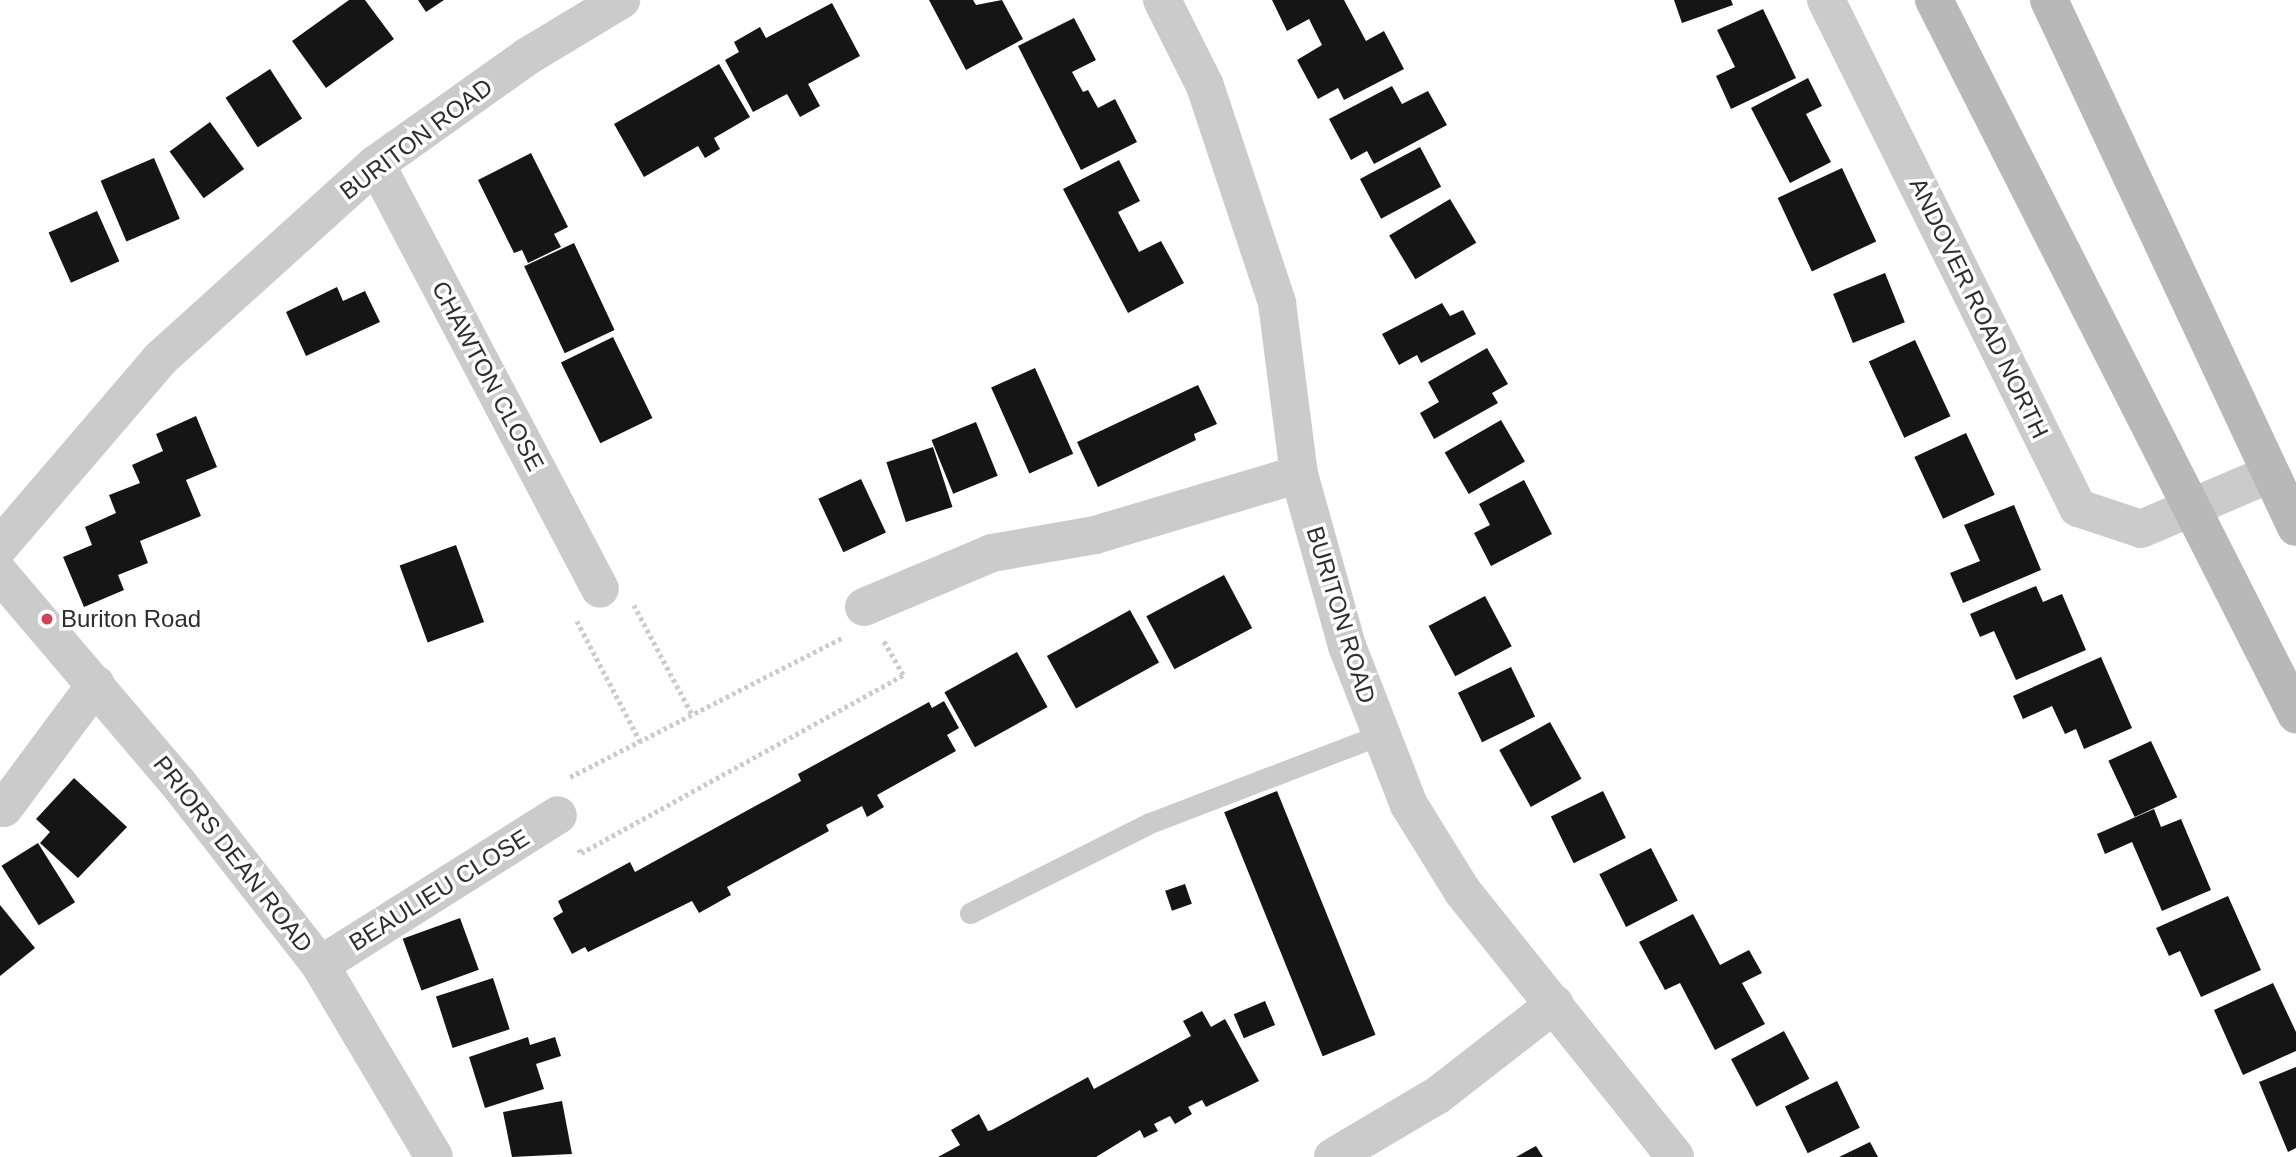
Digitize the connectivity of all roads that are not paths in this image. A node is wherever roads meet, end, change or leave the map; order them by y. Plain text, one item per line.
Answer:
1 (621, 0) edge
2 (1162, 0) edge
3 (1826, 0) edge
4 (1934, 0) edge
5 (2049, 0) edge
6 (376, 164) junction
7 (1299, 474) junction
8 (2270, 474) junction
9 (2191, 509) junction
10 (2296, 527) edge
11 (0, 546) edge
12 (0, 574) edge
13 (600, 588) road end
14 (868, 615) road end
15 (96, 684) junction
16 (2296, 714) edge
17 (1379, 735) junction
18 (0, 806) edge
19 (558, 816) road end
20 (970, 913) dead end
21 (320, 965) junction
22 (1555, 1004) junction
23 (434, 1157) edge
24 (1333, 1157) edge
25 (1675, 1157) edge

1 - 6 street, BURITON ROAD
2 - 7 street, BURITON ROAD
3 - 9 street, ANDOVER ROAD NORTH
4 - 9 main road
5 - 8 main road
6 - 11 street, BURITON ROAD
6 - 13 street, CHAWTON CLOSE
7 - 14 street
7 - 17 street, BURITON ROAD
8 - 9 street, ANDOVER ROAD NORTH
8 - 10 main road
9 - 16 main road
12 - 15 street, PRIORS DEAN ROAD
15 - 18 street
15 - 21 street, PRIORS DEAN ROAD
17 - 20 lane
17 - 22 street, BURITON ROAD
19 - 21 street, BEAULIEU CLOSE
21 - 23 street, PRIORS DEAN ROAD
22 - 24 street
22 - 25 street, BURITON ROAD

